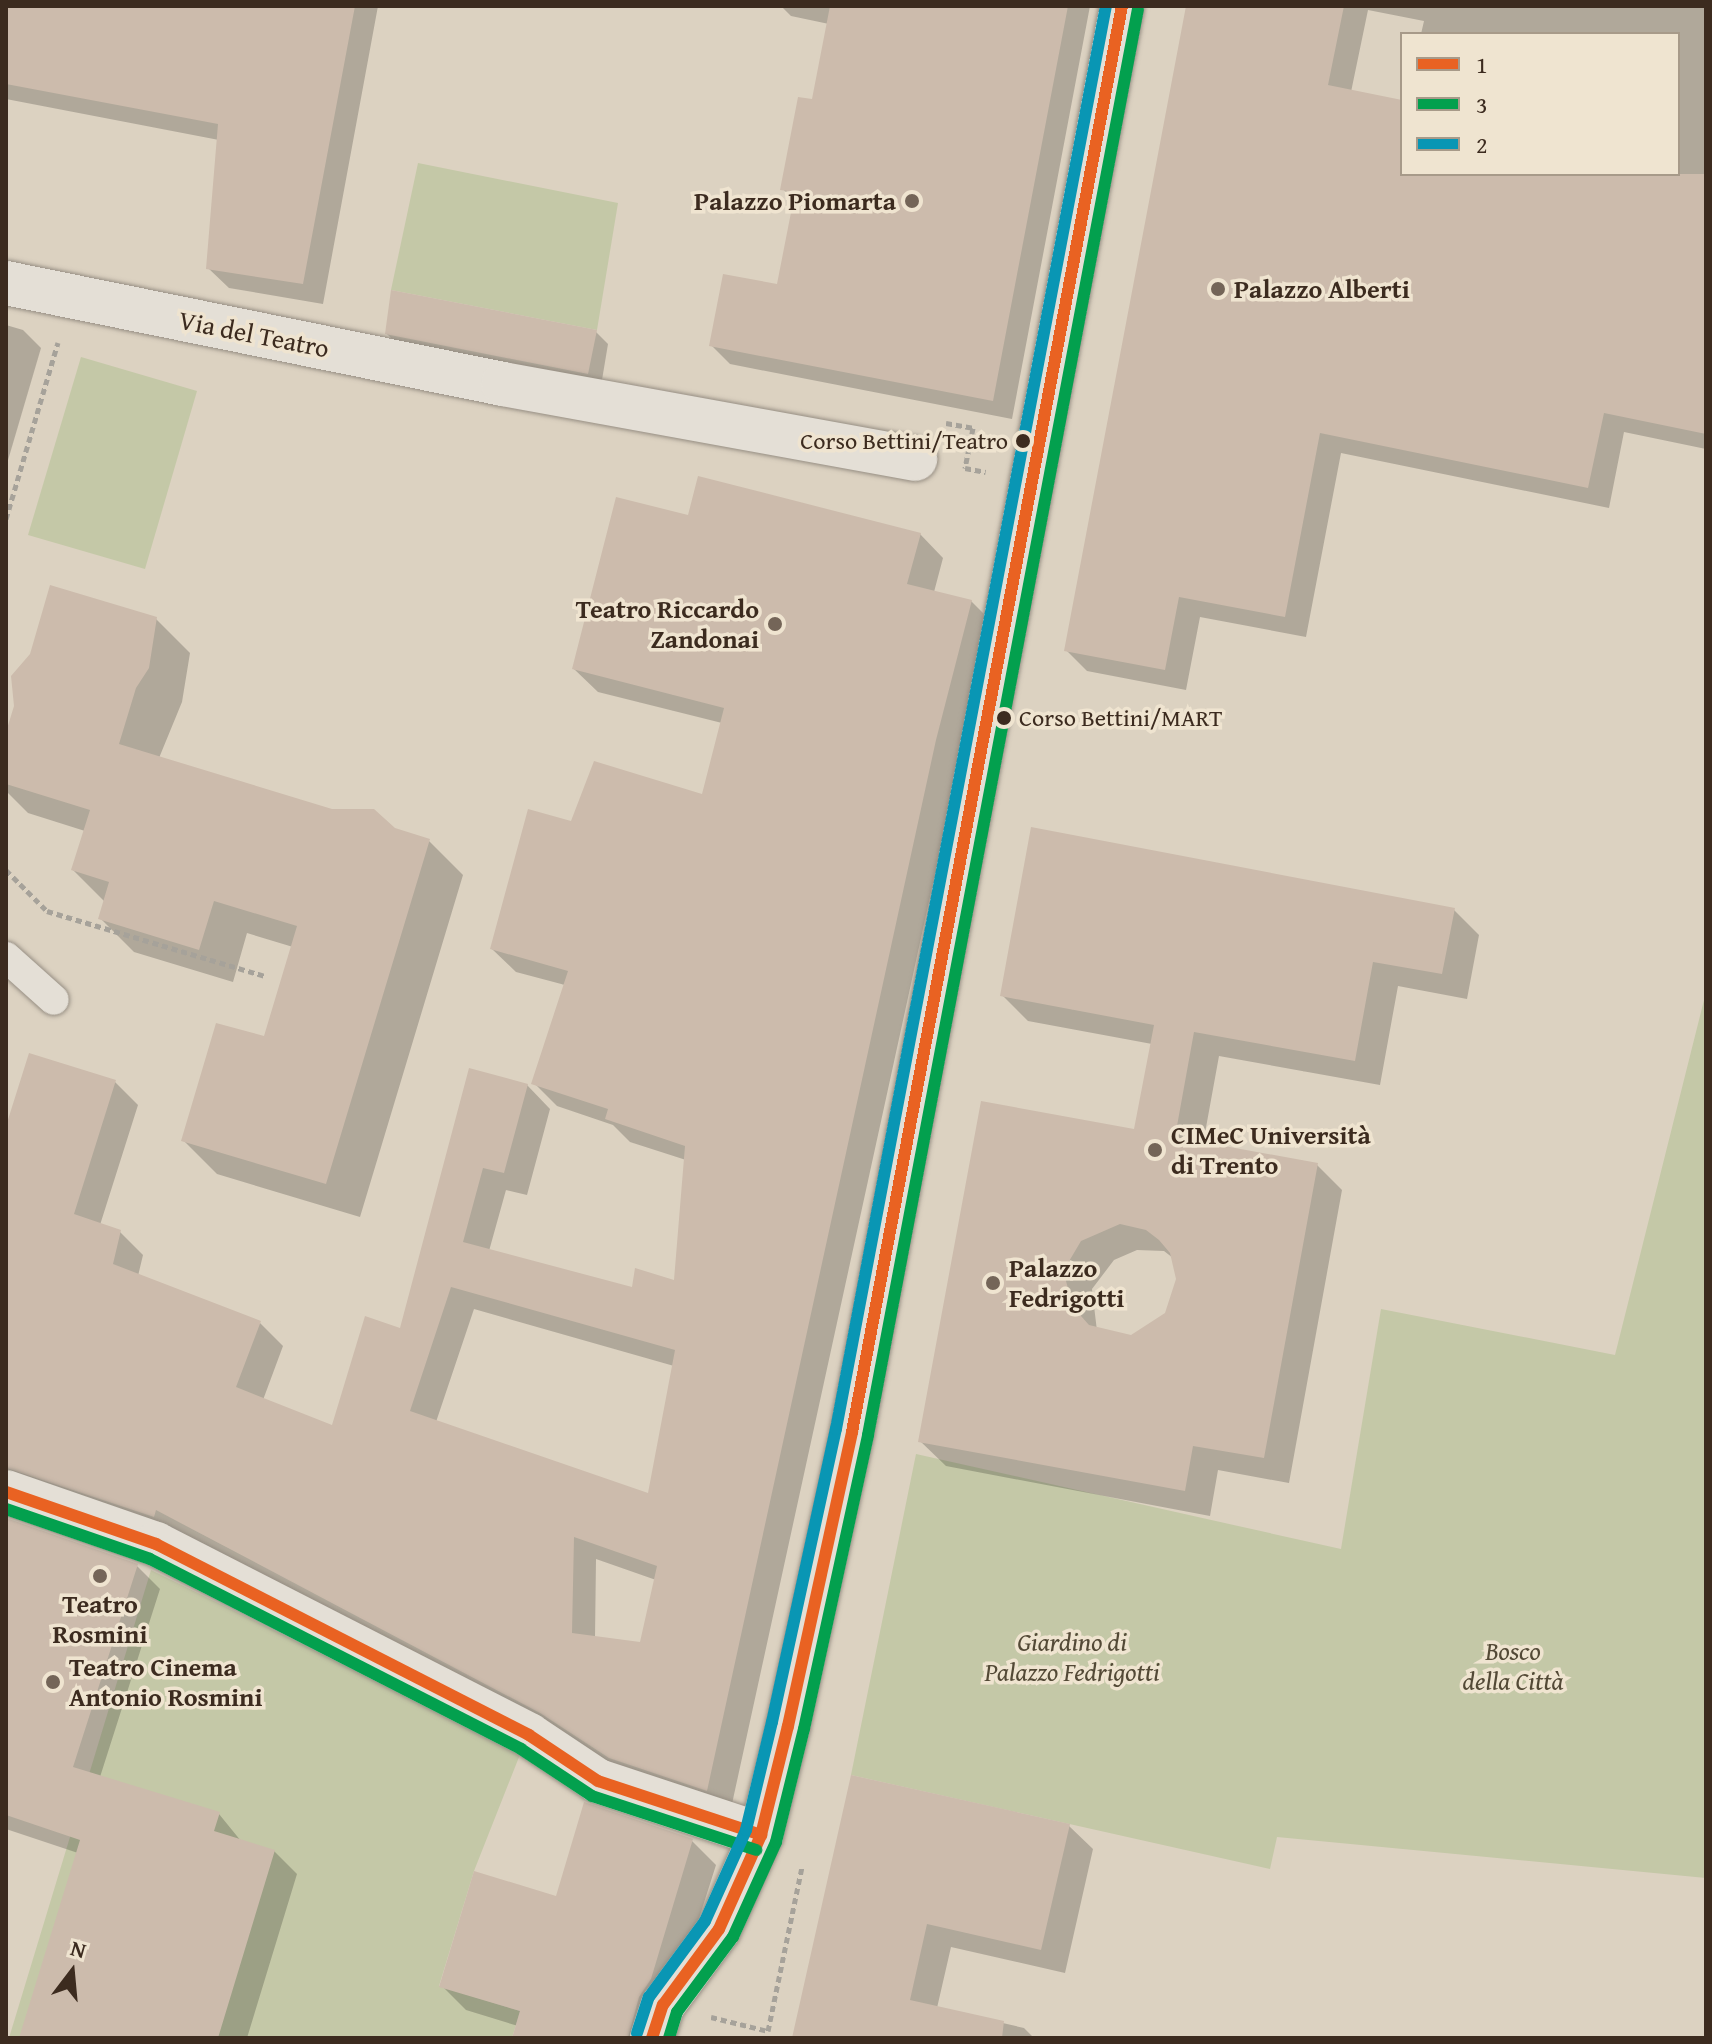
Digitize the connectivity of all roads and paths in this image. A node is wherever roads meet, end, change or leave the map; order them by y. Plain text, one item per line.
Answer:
1 (1122, 6) edge
2 (6, 283) edge
3 (71, 298) junction
4 (915, 459) dead end
5 (6, 519) edge
6 (6, 870) edge
7 (6, 957) edge
8 (265, 976) dead end
9 (54, 1000) dead end
10 (6, 1492) edge
11 (761, 1835) junction
12 (652, 2038) edge

1 - 11 street
2 - 3 street, Via del Teatro
3 - 4 street, Via del Teatro
3 - 5 path
6 - 8 path
7 - 9 lane
10 - 11 street
11 - 12 street

